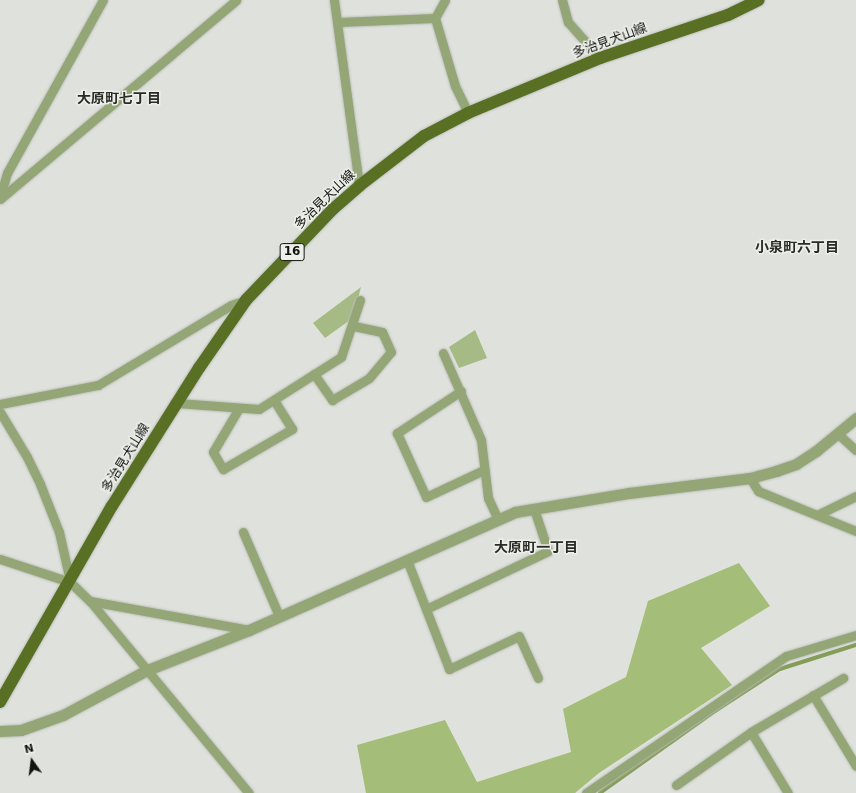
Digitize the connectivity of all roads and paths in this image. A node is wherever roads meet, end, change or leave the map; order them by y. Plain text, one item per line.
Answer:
1 (103, 0) edge
2 (236, 0) edge
3 (334, 0) edge
4 (445, 0) edge
5 (562, 0) edge
6 (759, 0) edge
7 (435, 18) junction
8 (338, 22) junction
9 (600, 58) junction
10 (468, 113) junction
11 (359, 186) junction
12 (0, 196) edge
13 (0, 199) edge
14 (246, 300) junction
15 (360, 300) dead end
16 (353, 326) junction
17 (444, 353) dead end
18 (314, 374) junction
19 (461, 391) junction
20 (274, 400) junction
21 (177, 403) junction
22 (0, 404) edge
23 (239, 408) junction
24 (0, 412) edge
25 (856, 418) edge
26 (838, 434) junction
27 (856, 450) edge
28 (484, 470) junction
29 (750, 478) junction
30 (856, 496) edge
31 (534, 509) junction
32 (817, 515) junction
33 (498, 519) junction
34 (856, 531) edge
35 (243, 532) dead end
36 (0, 559) edge
37 (407, 560) junction
38 (70, 582) junction
39 (90, 601) junction
40 (426, 609) junction
41 (280, 616) junction
42 (249, 630) junction
43 (856, 635) edge
44 (147, 670) junction
45 (538, 678) dead end
46 (843, 678) dead end
47 (813, 695) junction
48 (0, 702) edge
49 (0, 731) edge
50 (751, 732) junction
51 (856, 766) edge
52 (676, 785) dead end
53 (249, 793) edge
54 (586, 793) edge
55 (788, 793) edge

1 - 12 street
2 - 13 street
3 - 8 street
4 - 7 street
5 - 9 street
6 - 9 main road, 多治見犬山線 / 16
7 - 8 street
7 - 10 street
8 - 11 street
9 - 10 main road, 多治見犬山線 / 16
10 - 11 main road, 多治見犬山線 / 16
11 - 14 main road, 多治見犬山線 / 16
14 - 21 main road, 多治見犬山線 / 16
14 - 22 street
15 - 16 street
16 - 18 street
16 - 18 street
17 - 19 street
18 - 20 street
19 - 28 street
19 - 28 street
20 - 23 street
20 - 23 street
21 - 23 street
21 - 38 main road, 多治見犬山線 / 16
24 - 38 street
25 - 26 street
26 - 27 street
26 - 29 street
28 - 33 street
29 - 31 street
29 - 32 street
30 - 32 street
31 - 33 street
31 - 40 street
32 - 34 street
33 - 37 street
35 - 41 street
36 - 38 street
37 - 40 street
37 - 41 street
38 - 39 street
38 - 48 main road, 多治見犬山線 / 16
39 - 42 street
39 - 44 street
40 - 45 street
41 - 42 street
42 - 44 street
43 - 54 street
44 - 49 street
44 - 53 street
46 - 47 street
47 - 50 street
47 - 51 street
50 - 52 street
50 - 55 street

